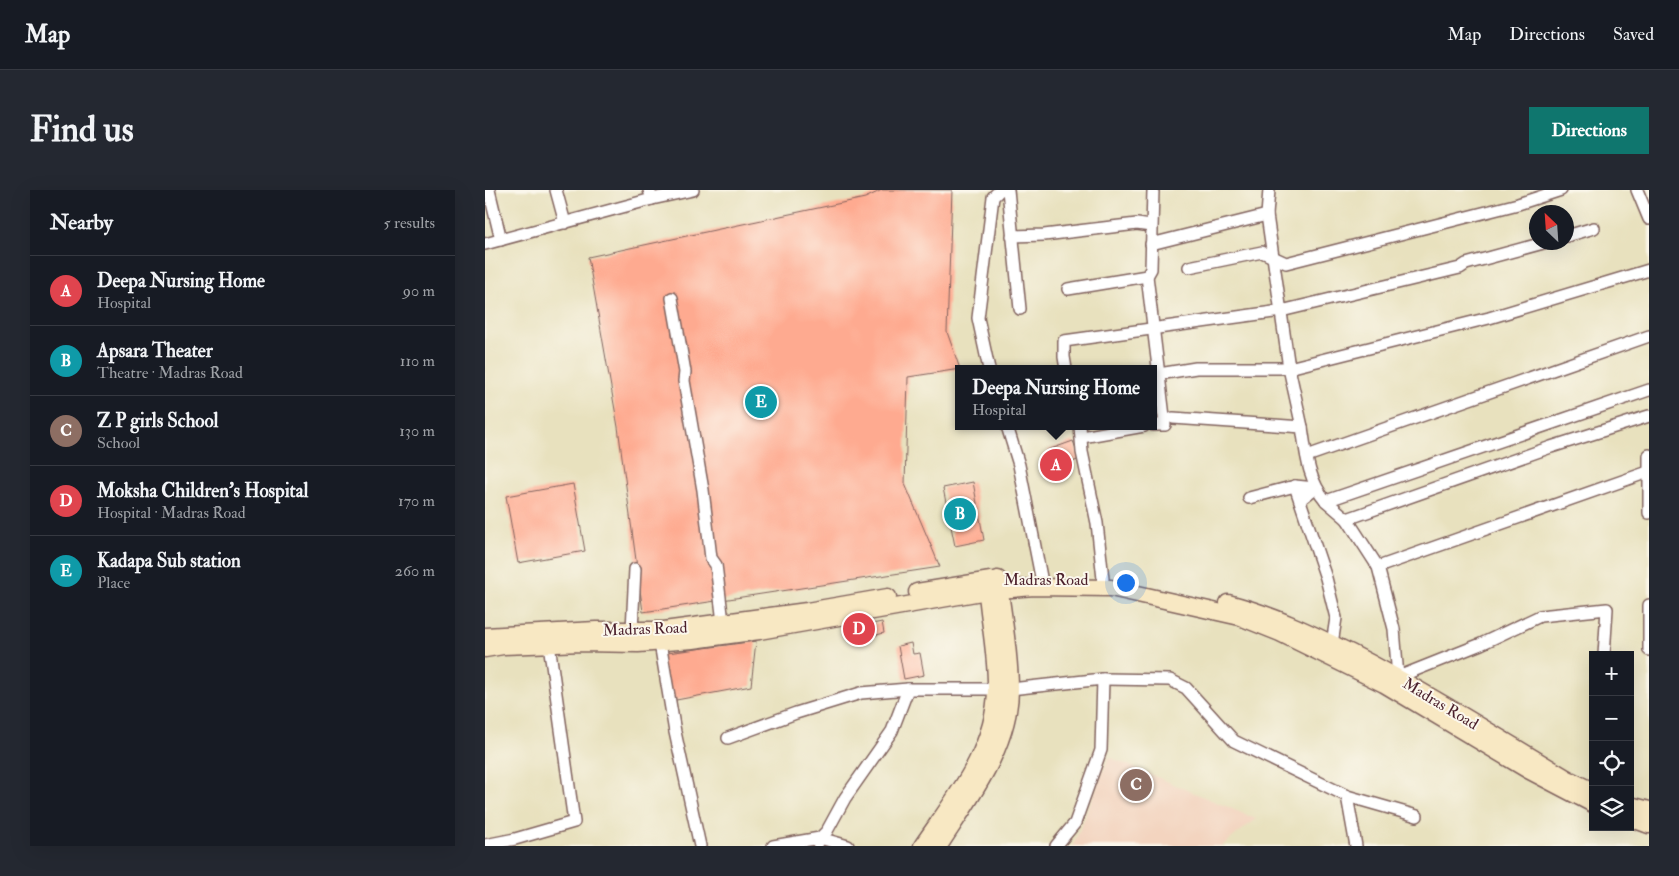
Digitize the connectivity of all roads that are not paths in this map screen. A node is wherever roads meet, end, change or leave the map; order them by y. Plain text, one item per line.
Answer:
1 (489, 190) edge
2 (556, 190) edge
3 (693, 190) edge
4 (1000, 190) edge
5 (1008, 190) edge
6 (1153, 190) edge
7 (1269, 190) edge
8 (1561, 190) edge
9 (1637, 190) edge
10 (651, 195) edge
11 (1267, 215) junction
12 (1649, 219) edge
13 (565, 223) junction
14 (1151, 226) junction
15 (1594, 228) dead end
16 (1574, 234) edge
17 (1013, 236) junction
18 (501, 240) junction
19 (485, 244) edge
20 (1151, 244) junction
21 (1529, 247) edge
22 (1275, 257) junction
23 (1189, 267) dead end
24 (1649, 270) edge
25 (1147, 276) junction
26 (1068, 289) dead end
27 (672, 298) dead end
28 (1019, 309) dead end
29 (1281, 311) junction
30 (1153, 330) junction
31 (1649, 336) edge
32 (988, 365) edge
33 (1065, 365) edge
34 (1289, 368) junction
35 (1159, 374) junction
36 (1649, 390) edge
37 (1649, 416) edge
38 (1173, 418) dead end
39 (1157, 425) edge
40 (1302, 427) junction
41 (1008, 430) edge
42 (1102, 430) edge
43 (1081, 432) edge
44 (1649, 455) edge
45 (1307, 456) junction
46 (1648, 472) junction
47 (1295, 486) junction
48 (1315, 488) junction
49 (1249, 498) dead end
50 (1300, 500) junction
51 (1326, 501) junction
52 (1649, 513) edge
53 (1347, 519) junction
54 (1378, 567) junction
55 (635, 569) dead end
56 (1041, 577) junction
57 (1103, 579) junction
58 (993, 585) junction
59 (1649, 605) edge
60 (723, 622) junction
61 (632, 630) junction
62 (485, 636) edge
63 (660, 643) junction
64 (549, 644) junction
65 (485, 648) edge
66 (1327, 648) junction
67 (1649, 650) edge
68 (1604, 651) edge
69 (1398, 677) junction
70 (1103, 679) junction
71 (909, 689) junction
72 (1003, 689) junction
73 (727, 738) dead end
74 (1589, 789) edge
75 (1347, 796) junction
76 (1589, 802) edge
77 (1634, 806) edge
78 (1649, 810) edge
79 (1417, 816) dead end
80 (1634, 819) edge
81 (1649, 825) edge
82 (818, 842) edge
83 (485, 845) edge
84 (700, 846) edge
85 (773, 846) edge
86 (848, 846) edge
87 (922, 846) edge
88 (939, 846) edge
89 (1056, 846) edge
90 (1356, 846) edge

1 - 18 street
2 - 13 street
3 - 10 street
4 - 32 street
5 - 17 street
6 - 14 street
7 - 11 street
8 - 22 street
9 - 12 street
10 - 13 street
11 - 20 street
11 - 22 street
13 - 18 street
14 - 17 street
14 - 20 street
15 - 16 street
17 - 28 street
18 - 19 street
20 - 25 street
21 - 29 street
22 - 23 street
22 - 29 street
24 - 34 street
25 - 26 street
25 - 30 street
27 - 60 street
29 - 30 street
29 - 34 street
30 - 33 street
30 - 35 street
31 - 45 street
34 - 35 street
34 - 40 street
35 - 39 street
36 - 51 street
37 - 53 street
38 - 40 street
40 - 45 street
41 - 56 street
42 - 43 street
43 - 57 street
44 - 46 street
45 - 48 street
46 - 52 street
46 - 54 street
47 - 48 street
47 - 49 street
47 - 50 street
48 - 50 street
48 - 51 street
50 - 66 street
51 - 53 street
53 - 54 street
54 - 69 street
55 - 61 street
56 - 57 main road, Madras Road
56 - 58 main road, Madras Road
57 - 66 main road, Madras Road
58 - 60 main road, Madras Road
58 - 63 main road
58 - 66 main road
58 - 72 main road
59 - 67 street
60 - 61 main road, Madras Road
61 - 62 main road, Madras Road
63 - 64 main road
63 - 84 street
64 - 65 main road
64 - 83 street
66 - 69 main road, Madras Road
66 - 76 main road
68 - 69 street
69 - 74 main road, Madras Road
70 - 72 street
70 - 75 street
70 - 89 street
71 - 72 street
71 - 73 street
71 - 82 street
72 - 87 main road
72 - 88 main road
75 - 79 street
75 - 90 street
77 - 78 main road
80 - 81 main road
82 - 85 street
82 - 86 street

